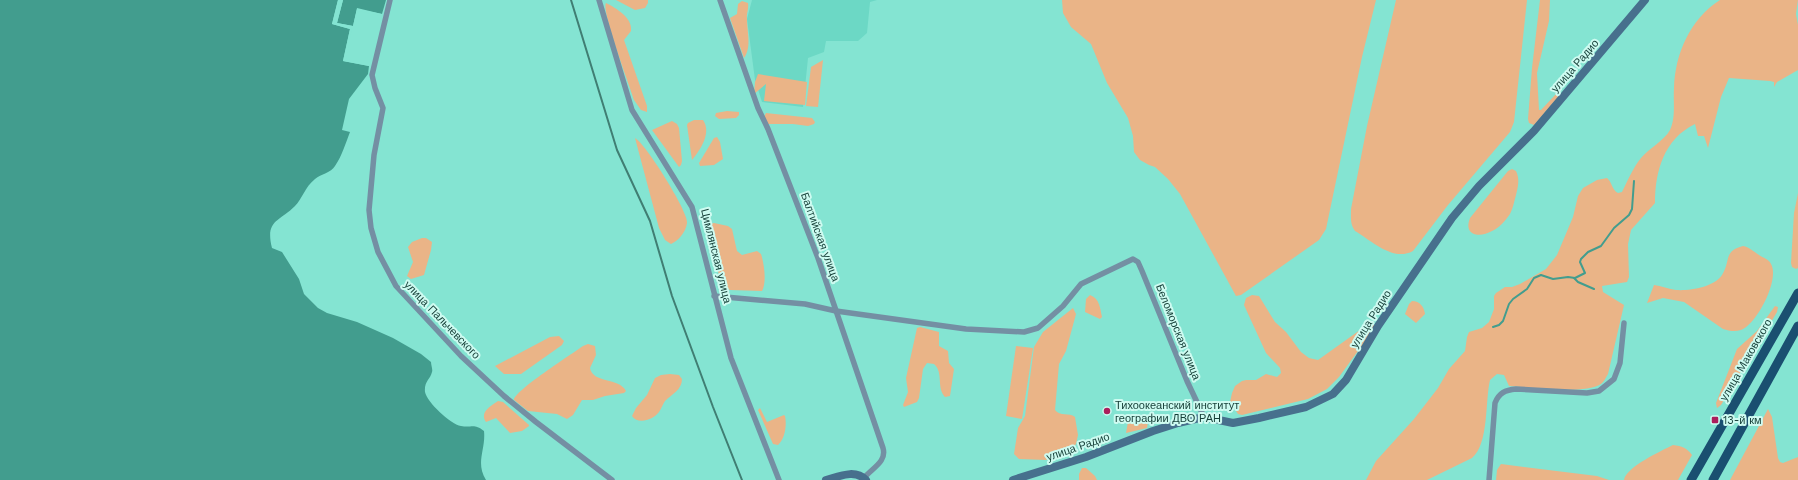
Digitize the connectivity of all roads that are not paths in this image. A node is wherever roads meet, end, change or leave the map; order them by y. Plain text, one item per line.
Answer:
1 (390, 0) edge
2 (599, 0) edge
3 (720, 0) edge
4 (1645, 0) edge
5 (1798, 293) edge
6 (714, 296) junction
7 (836, 311) junction
8 (1624, 323) dead end
9 (1798, 326) edge
10 (1204, 417) junction
11 (861, 478) edge
12 (612, 480) edge
13 (779, 480) edge
14 (826, 480) edge
15 (1013, 480) edge
16 (1489, 480) edge
17 (1691, 480) edge
18 (1713, 480) edge

1 - 12 street, улица Пальчевского
2 - 6 street, Цимлянская улица
3 - 7 street, Балтийская улица
4 - 10 main road, улица Радио
5 - 17 highway, улица Маковского
6 - 7 street
6 - 13 street, Цимлянская улица
7 - 10 street, Беломорская улица
7 - 11 street, Балтийская улица
8 - 16 street
9 - 18 highway
10 - 15 main road, улица Радио
11 - 14 main road

